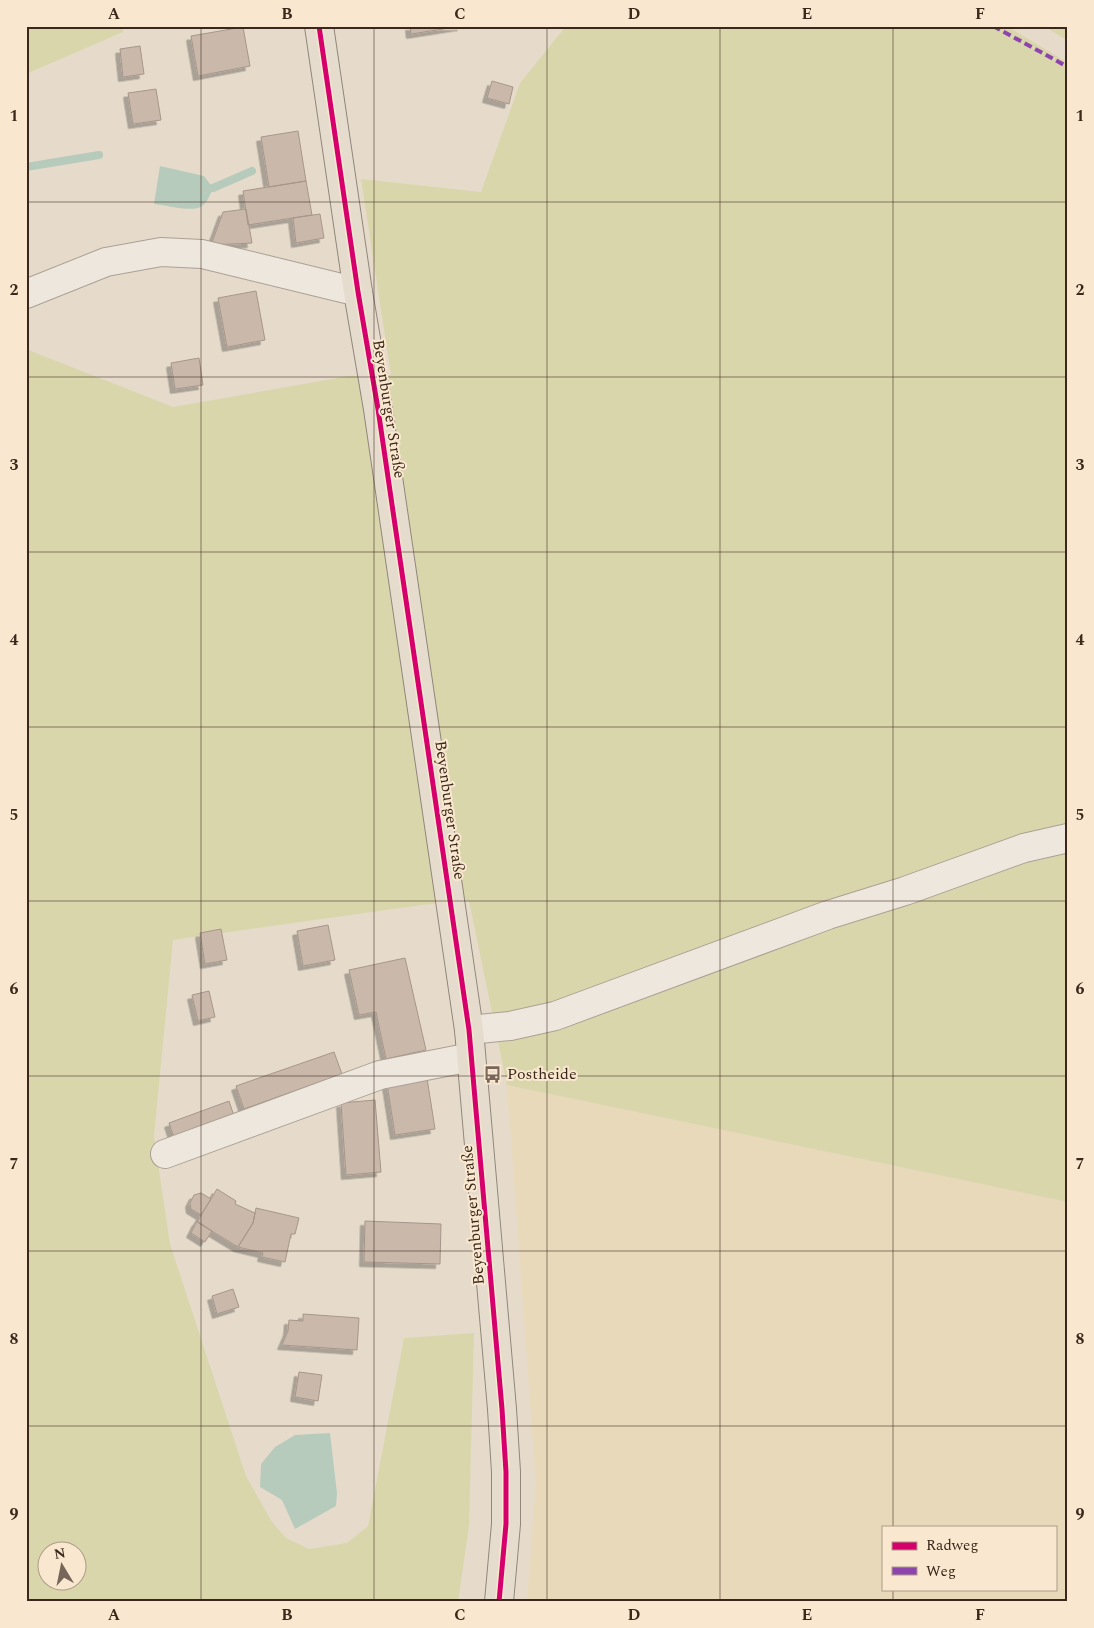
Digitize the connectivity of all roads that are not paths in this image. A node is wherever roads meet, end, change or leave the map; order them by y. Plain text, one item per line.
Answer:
1 (319, 26) edge
2 (358, 292) junction
3 (26, 294) edge
4 (1068, 838) edge
5 (470, 1030) junction
6 (471, 1057) junction
7 (166, 1154) dead end
8 (499, 1602) edge

1 - 2 main road, Beyenburger Straße
2 - 3 lane
2 - 5 main road, Beyenburger Straße
4 - 5 lane
5 - 6 main road, Beyenburger Straße
6 - 7 lane
6 - 8 main road, Beyenburger Straße

